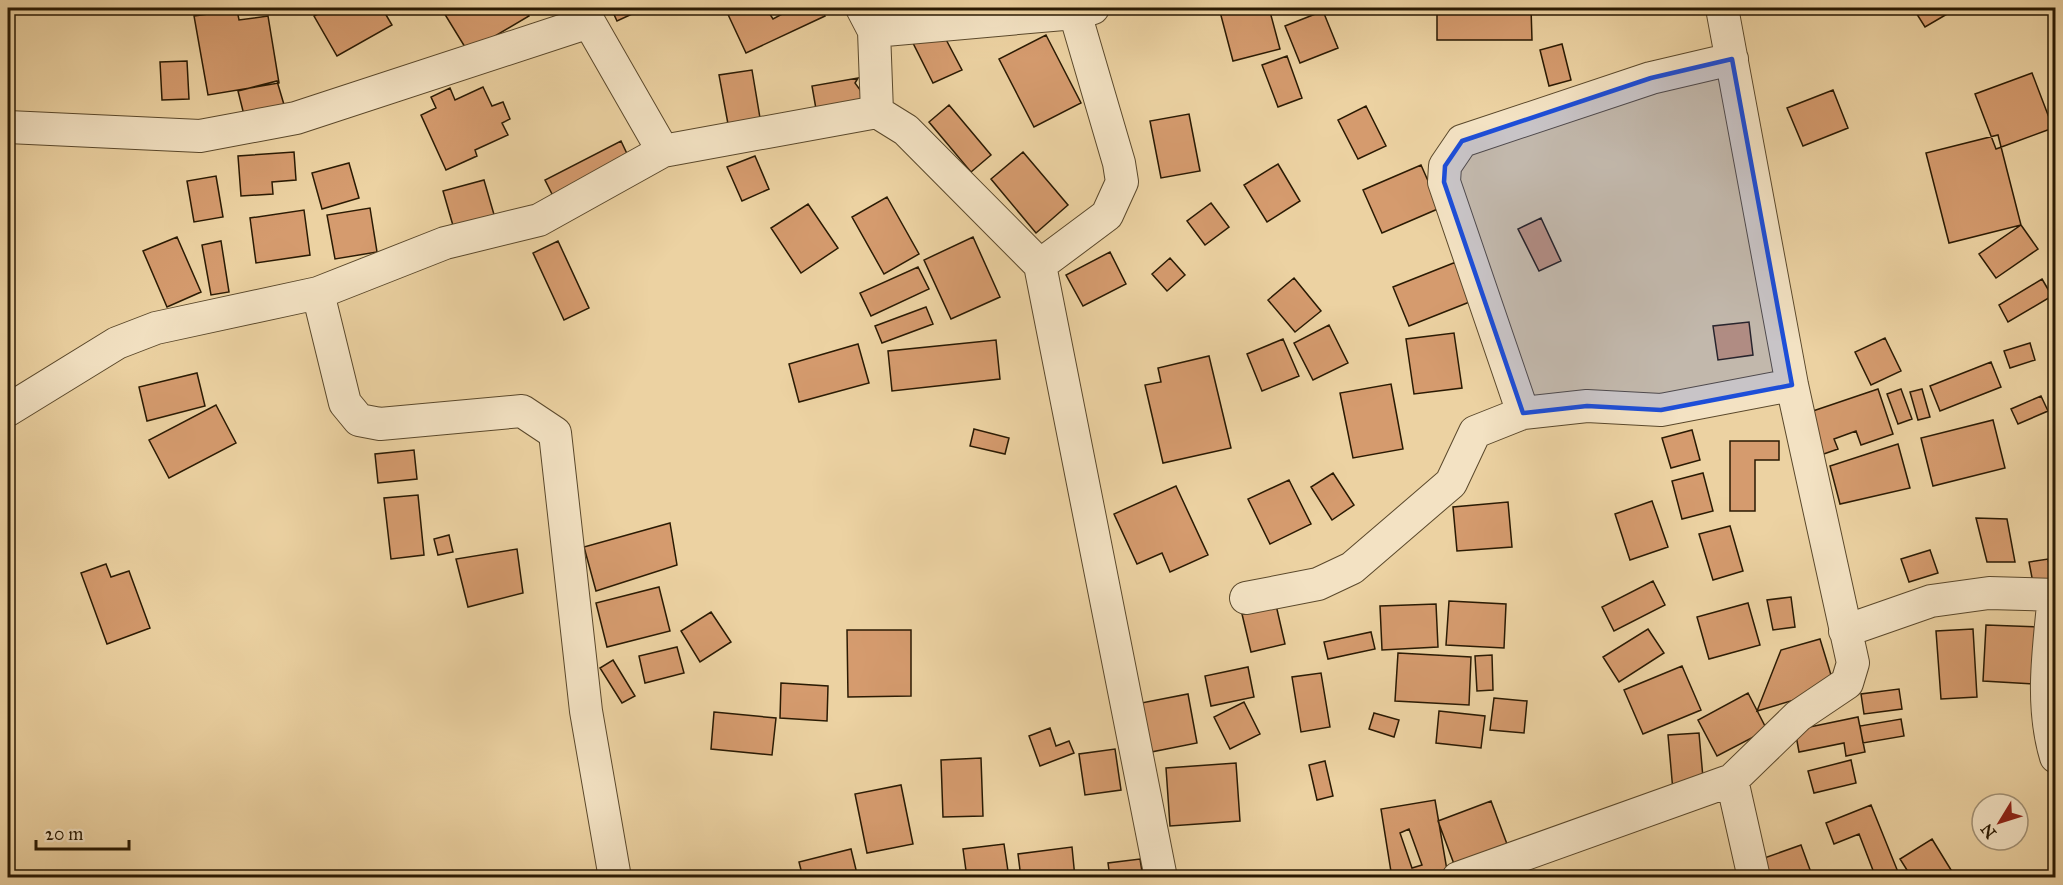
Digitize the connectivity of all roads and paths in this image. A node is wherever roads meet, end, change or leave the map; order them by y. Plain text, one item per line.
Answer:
1 (1722, 8) edge
2 (1084, 10) edge
3 (585, 15) edge
4 (868, 19) edge
5 (1732, 59) junction
6 (877, 112) junction
7 (8, 127) edge
8 (663, 151) junction
9 (1040, 265) junction
10 (318, 293) junction
11 (1792, 385) junction
12 (8, 410) edge
13 (1523, 413) junction
14 (2055, 595) edge
15 (1246, 598) dead end
16 (1845, 631) junction
17 (2055, 757) edge
18 (1732, 780) junction
19 (615, 878) edge
20 (1161, 878) edge
21 (1458, 878) edge
22 (1754, 878) edge

1 - 5 street
2 - 4 street
2 - 9 street
3 - 7 street
3 - 8 street
4 - 6 street
5 - 11 street
5 - 13 street
6 - 8 street
6 - 9 street
8 - 10 street
9 - 20 street
10 - 12 street
10 - 19 street
11 - 13 street
11 - 16 street
13 - 15 street
14 - 16 street
14 - 17 street
16 - 18 street
18 - 21 street
18 - 22 street

